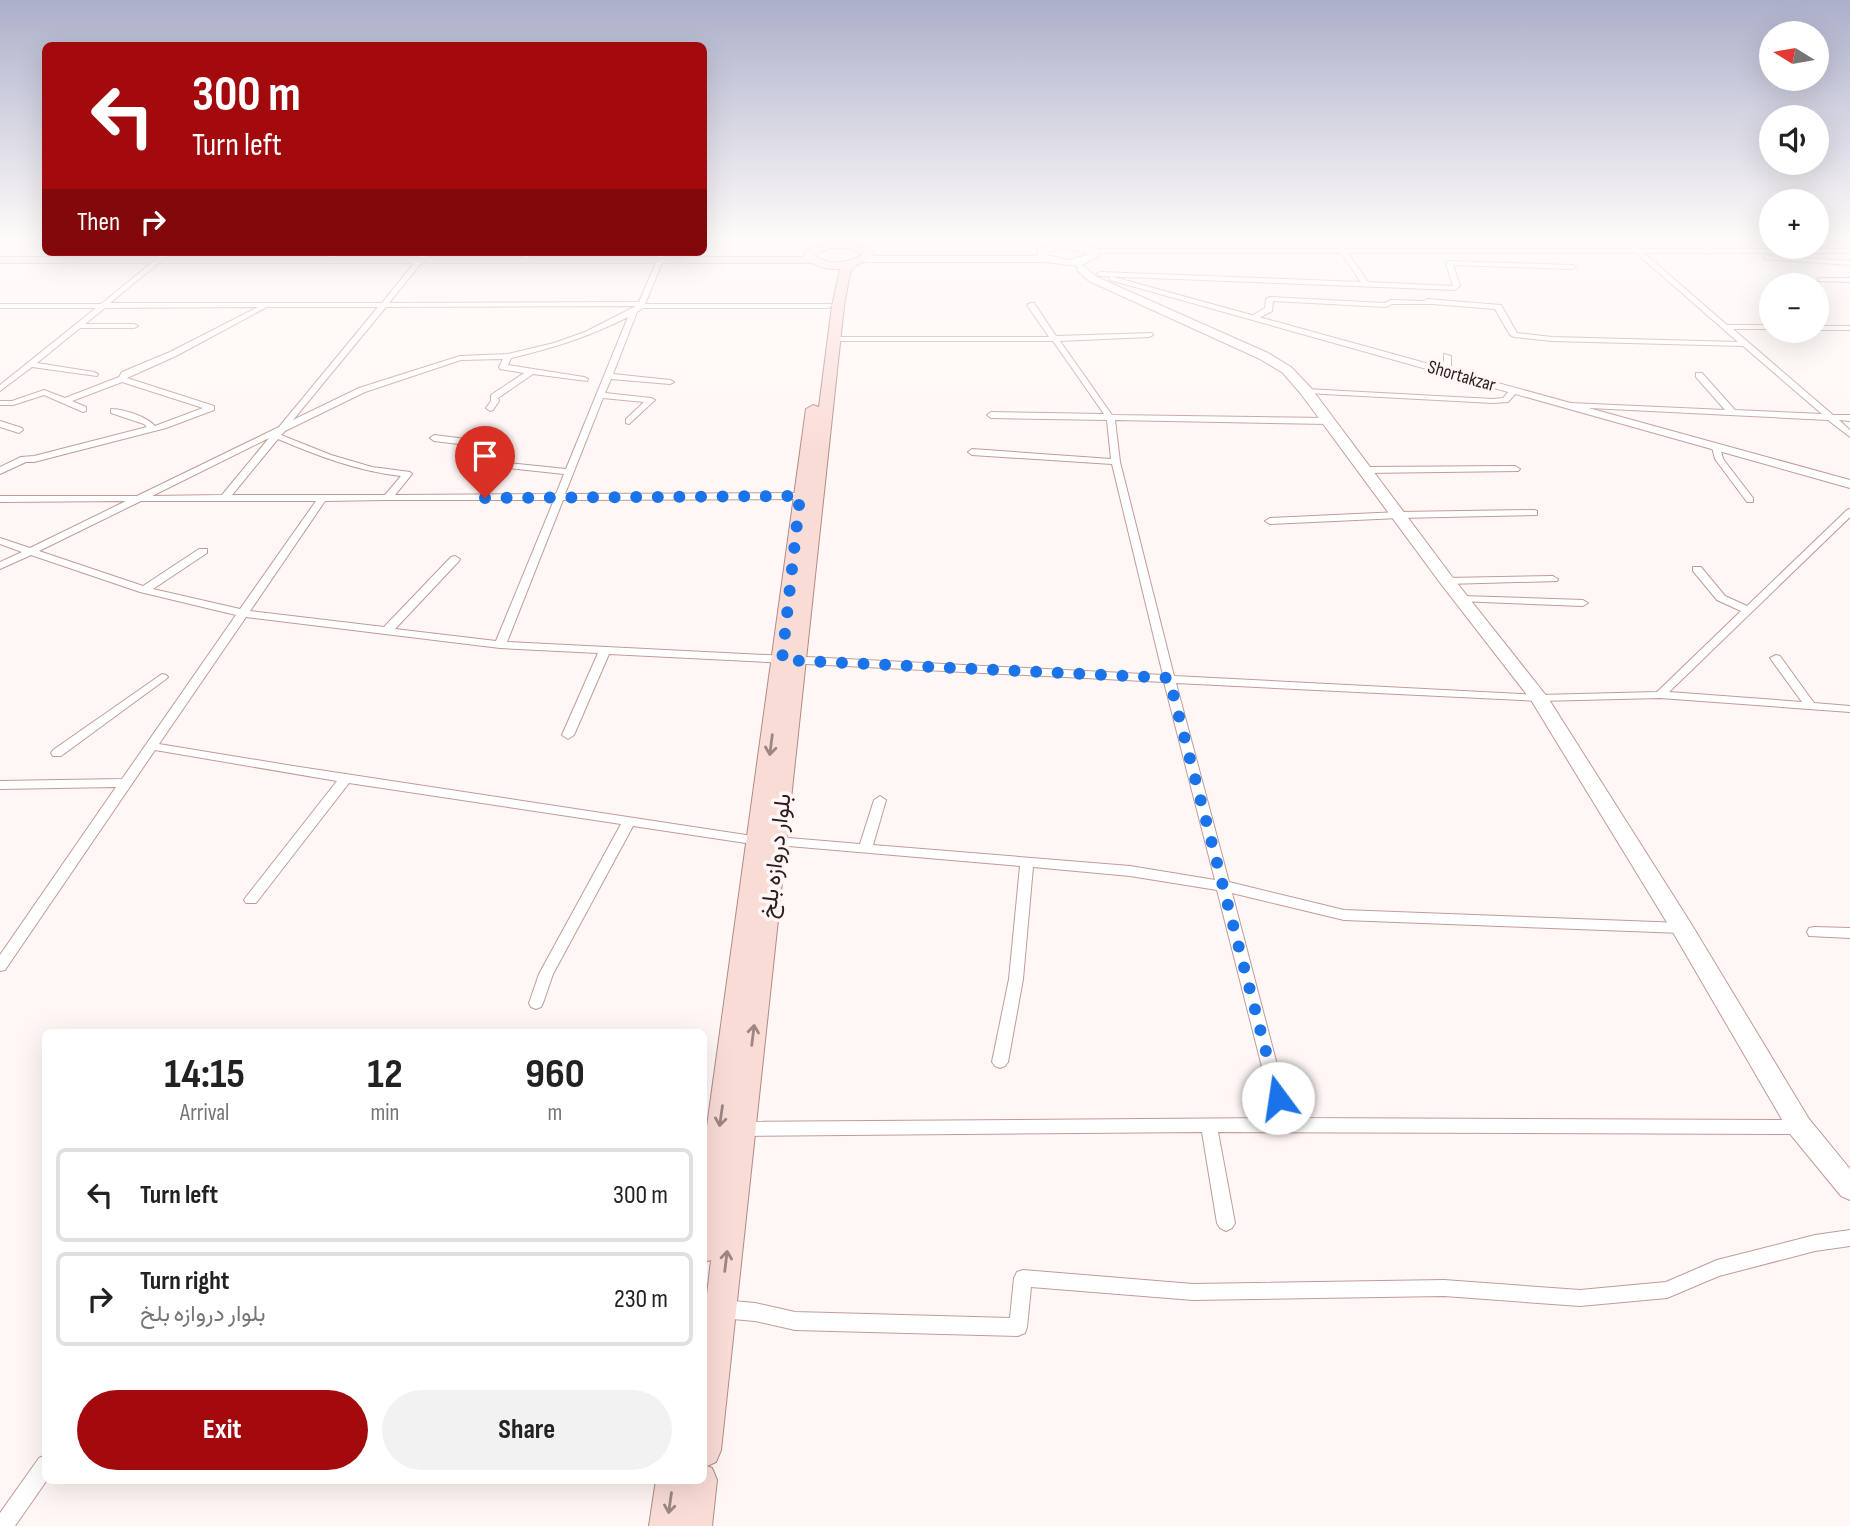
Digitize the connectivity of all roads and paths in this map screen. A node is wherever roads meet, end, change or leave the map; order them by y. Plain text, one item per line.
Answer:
1 (100, 308) edge
2 (261, 308) edge
3 (382, 308) edge
4 (637, 308) edge
5 (638, 308) edge
6 (828, 308) edge
7 (839, 308) edge
8 (1033, 308) edge
9 (1158, 308) edge
10 (1223, 308) edge
11 (1269, 308) edge
12 (1499, 308) edge
13 (1704, 308) edge
14 (1254, 317) junction
15 (78, 326) junction
16 (134, 326) dead end
17 (1726, 327) junction
18 (1759, 327) edge
19 (1829, 328) edge
20 (1850, 328) edge
21 (1149, 335) dead end
22 (835, 339) junction
23 (1056, 339) junction
24 (1745, 344) junction
25 (508, 356) junction
26 (1447, 356) dead end
27 (31, 364) junction
28 (532, 371) junction
29 (1448, 371) junction
30 (94, 374) dead end
31 (1699, 375) dead end
32 (608, 376) junction
33 (122, 379) junction
34 (584, 379) dead end
35 (670, 382) dead end
36 (0, 389) edge
37 (1515, 390) junction
38 (1306, 391) junction
39 (600, 396) junction
40 (66, 400) junction
41 (0, 403) edge
42 (1570, 405) junction
43 (490, 408) dead end
44 (83, 409) dead end
45 (114, 411) dead end
46 (1731, 411) junction
47 (991, 415) dead end
48 (1831, 418) junction
49 (1850, 418) edge
50 (1111, 419) junction
51 (629, 421) dead end
52 (1329, 421) junction
53 (0, 424) edge
54 (284, 427) junction
55 (152, 428) junction
56 (19, 430) dead end
57 (1850, 434) edge
58 (276, 436) junction
59 (434, 438) dead end
60 (1716, 447) junction
61 (972, 452) dead end
62 (1116, 462) junction
63 (1515, 468) dead end
64 (1365, 470) junction
65 (0, 471) edge
66 (570, 472) junction
67 (1850, 484) edge
68 (800, 496) junction
69 (559, 497) junction
70 (225, 498) junction
71 (323, 498) junction
72 (387, 498) junction
73 (0, 499) edge
74 (139, 499) junction
75 (1749, 500) dead end
76 (1850, 512) edge
77 (1534, 513) dead end
78 (1399, 515) junction
79 (1270, 521) dead end
80 (0, 541) edge
81 (203, 551) dead end
82 (27, 552) junction
83 (454, 559) dead end
84 (0, 566) edge
85 (1697, 569) dead end
86 (1552, 579) dead end
87 (1447, 581) junction
88 (144, 590) junction
89 (1462, 599) junction
90 (1583, 603) dead end
91 (1748, 610) junction
92 (243, 613) junction
93 (387, 631) junction
94 (500, 645) junction
95 (605, 651) junction
96 (1776, 658) dead end
97 (789, 660) junction
98 (162, 677) dead end
99 (1169, 678) junction
100 (1660, 695) junction
101 (1539, 698) junction
102 (1810, 705) junction
103 (1845, 708) edge
104 (1850, 721) edge
105 (568, 735) dead end
106 (152, 746) junction
107 (57, 753) dead end
108 (346, 778) junction
109 (126, 783) junction
110 (0, 785) edge
111 (880, 800) dead end
112 (628, 823) junction
113 (768, 841) junction
114 (865, 848) junction
115 (1027, 861) junction
116 (1224, 886) junction
117 (251, 900) dead end
118 (1682, 929) junction
119 (1814, 932) dead end
120 (1850, 933) edge
121 (0, 966) edge
122 (536, 1003) dead end
123 (1000, 1062) dead end
124 (1209, 1125) junction
125 (1284, 1125) junction
126 (1800, 1127) junction
127 (741, 1129) junction
128 (1850, 1188) edge
129 (707, 1195) edge
130 (1226, 1223) dead end
131 (1850, 1238) edge
132 (721, 1309) junction
133 (707, 1425) edge
134 (42, 1471) edge
135 (672, 1484) edge
136 (699, 1484) edge
137 (3, 1526) edge
138 (667, 1526) edge
139 (694, 1526) edge

1 - 15 street
2 - 33 street
3 - 54 street
4 - 25 street
5 - 32 street
6 - 68 main road, بلوار دروازه بلخ
7 - 22 main road, بلوار دروازه بلخ
8 - 23 street
9 - 38 street
10 - 14 street, Shortakzar
11 - 14 street
12 - 24 street
13 - 17 street
14 - 29 street, Shortakzar
15 - 16 street
15 - 27 street
17 - 18 street
17 - 24 street
19 - 20 street
21 - 23 street
22 - 23 street
22 - 97 main road, بلوار دروازه بلخ
23 - 50 street
24 - 48 street
25 - 28 street
25 - 54 street
26 - 29 street
27 - 30 street
27 - 36 street
28 - 34 street
28 - 43 street
29 - 37 street, Shortakzar
31 - 46 street
32 - 35 street
32 - 39 street
33 - 40 street
33 - 55 street
37 - 38 street
37 - 42 street, Shortakzar
38 - 52 street
39 - 51 street
39 - 66 street
40 - 41 street
40 - 44 street
42 - 46 street
42 - 60 street, Shortakzar
45 - 55 street
46 - 48 street
47 - 50 street
48 - 49 street
48 - 57 street
50 - 52 street
50 - 62 street
52 - 64 street
53 - 56 street
54 - 58 street
54 - 74 street
55 - 65 street
58 - 70 street
58 - 72 street
59 - 66 street
60 - 67 street, Shortakzar
60 - 75 street
61 - 62 street
62 - 99 street
63 - 64 street
64 - 78 street
66 - 69 street
68 - 69 street
68 - 97 main road, بلوار دروازه بلخ
69 - 72 street
69 - 94 street
70 - 71 street
70 - 74 street
71 - 72 street
71 - 92 street
73 - 74 street
74 - 82 street
76 - 91 street
77 - 78 street
78 - 79 street
78 - 87 street
80 - 82 street
81 - 88 street
82 - 84 street
82 - 88 street
83 - 93 street
85 - 91 street
86 - 87 street
87 - 89 street
88 - 92 street
89 - 90 street
89 - 101 street
91 - 100 street
92 - 93 street
92 - 106 street
93 - 94 street
94 - 95 street
95 - 97 street
95 - 105 street
96 - 102 street
97 - 99 street
97 - 113 main road, بلوار دروازه بلخ
98 - 107 street
99 - 101 street
99 - 116 street
100 - 101 street
100 - 102 street
101 - 118 street
102 - 103 street
103 - 104 street
106 - 108 street
106 - 109 street
108 - 112 street
108 - 117 street
109 - 110 street
109 - 121 street
111 - 114 street
112 - 113 street
112 - 122 street
113 - 114 street
127 -> 113 main road, بلوار دروازه بلخ
113 -> 129 main road, بلوار دروازه بلخ
114 - 115 street
115 - 116 street
115 - 123 street
116 - 118 street
116 - 125 street
118 - 126 street
119 - 120 street
124 - 125 street
124 - 127 street
124 - 130 street
125 - 126 street
126 - 128 street
132 -> 127 main road, بلوار دروازه بلخ
131 - 132 street
132 - 133 main road, بلوار دروازه بلخ
134 - 137 street
135 -> 138 main road
136 - 139 main road

